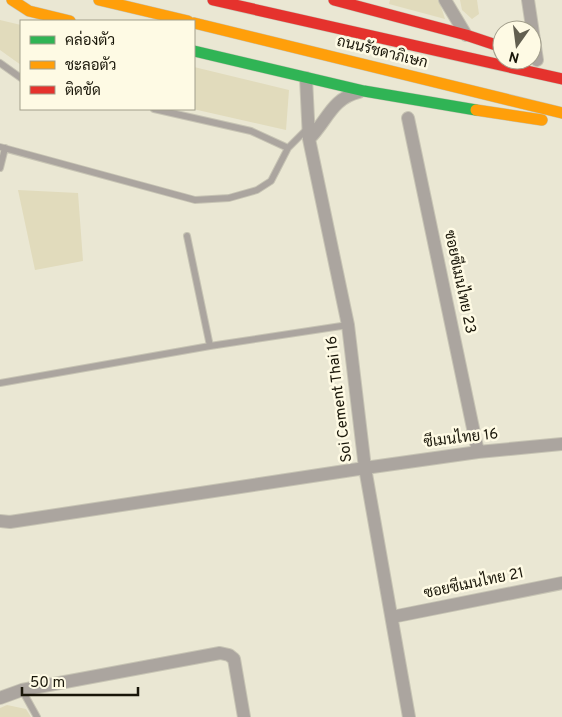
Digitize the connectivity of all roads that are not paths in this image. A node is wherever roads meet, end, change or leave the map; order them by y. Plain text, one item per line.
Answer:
1 (12, 0) edge
2 (98, 0) edge
3 (215, 0) edge
4 (334, 0) edge
5 (445, 0) edge
6 (528, 0) edge
7 (384, 6) edge
8 (66, 20) edge
9 (184, 20) edge
10 (530, 20) edge
11 (195, 23) edge
12 (466, 35) junction
13 (492, 44) edge
14 (195, 51) edge
15 (542, 62) edge
16 (0, 63) edge
17 (562, 71) edge
18 (20, 77) edge
19 (306, 78) junction
20 (562, 79) edge
21 (364, 91) junction
22 (158, 110) edge
23 (562, 113) edge
24 (408, 118) dead end
25 (562, 123) edge
26 (308, 134) junction
27 (3, 148) edge
28 (288, 148) junction
29 (0, 168) edge
30 (187, 236) dead end
31 (348, 325) junction
32 (210, 346) junction
33 (0, 383) edge
34 (562, 444) edge
35 (478, 452) junction
36 (365, 468) junction
37 (0, 522) edge
38 (562, 583) edge
39 (392, 618) junction
40 (22, 690) junction
41 (0, 698) edge
42 (37, 717) edge
43 (244, 717) edge
44 (409, 717) edge

1 - 8 main road
2 - 9 main road
3 - 20 main road, ถนนรัชดาภิเษก
4 - 7 main road
5 - 12 street
6 - 10 street
7 - 12 main road
11 - 23 main road, ถนนรัชดาภิเษก
12 - 13 main road
14 - 19 main road
15 - 17 main road
16 - 18 lane
19 - 21 main road
19 - 26 street, Soi Cement Thai 16
21 - 25 main road
21 - 26 street
22 - 28 lane
24 - 35 street, ซอยซีเมนไทย 23
26 - 28 lane
26 - 31 street, Soi Cement Thai 16
27 - 28 lane
27 - 29 lane
30 - 32 lane
31 - 32 lane
31 - 36 street, Soi Cement Thai 16
32 - 33 lane
34 - 35 street, ซีเมนไทย 16
35 - 36 street, ซีเมนไทย 16
36 - 37 street, ซีเมนไทย 16
36 - 39 street, Soi Cement Thai 16
38 - 39 street, ซอยซีเมนไทย 21
39 - 44 street, Soi Cement Thai 16
40 - 41 street
40 - 42 lane
40 - 43 street

